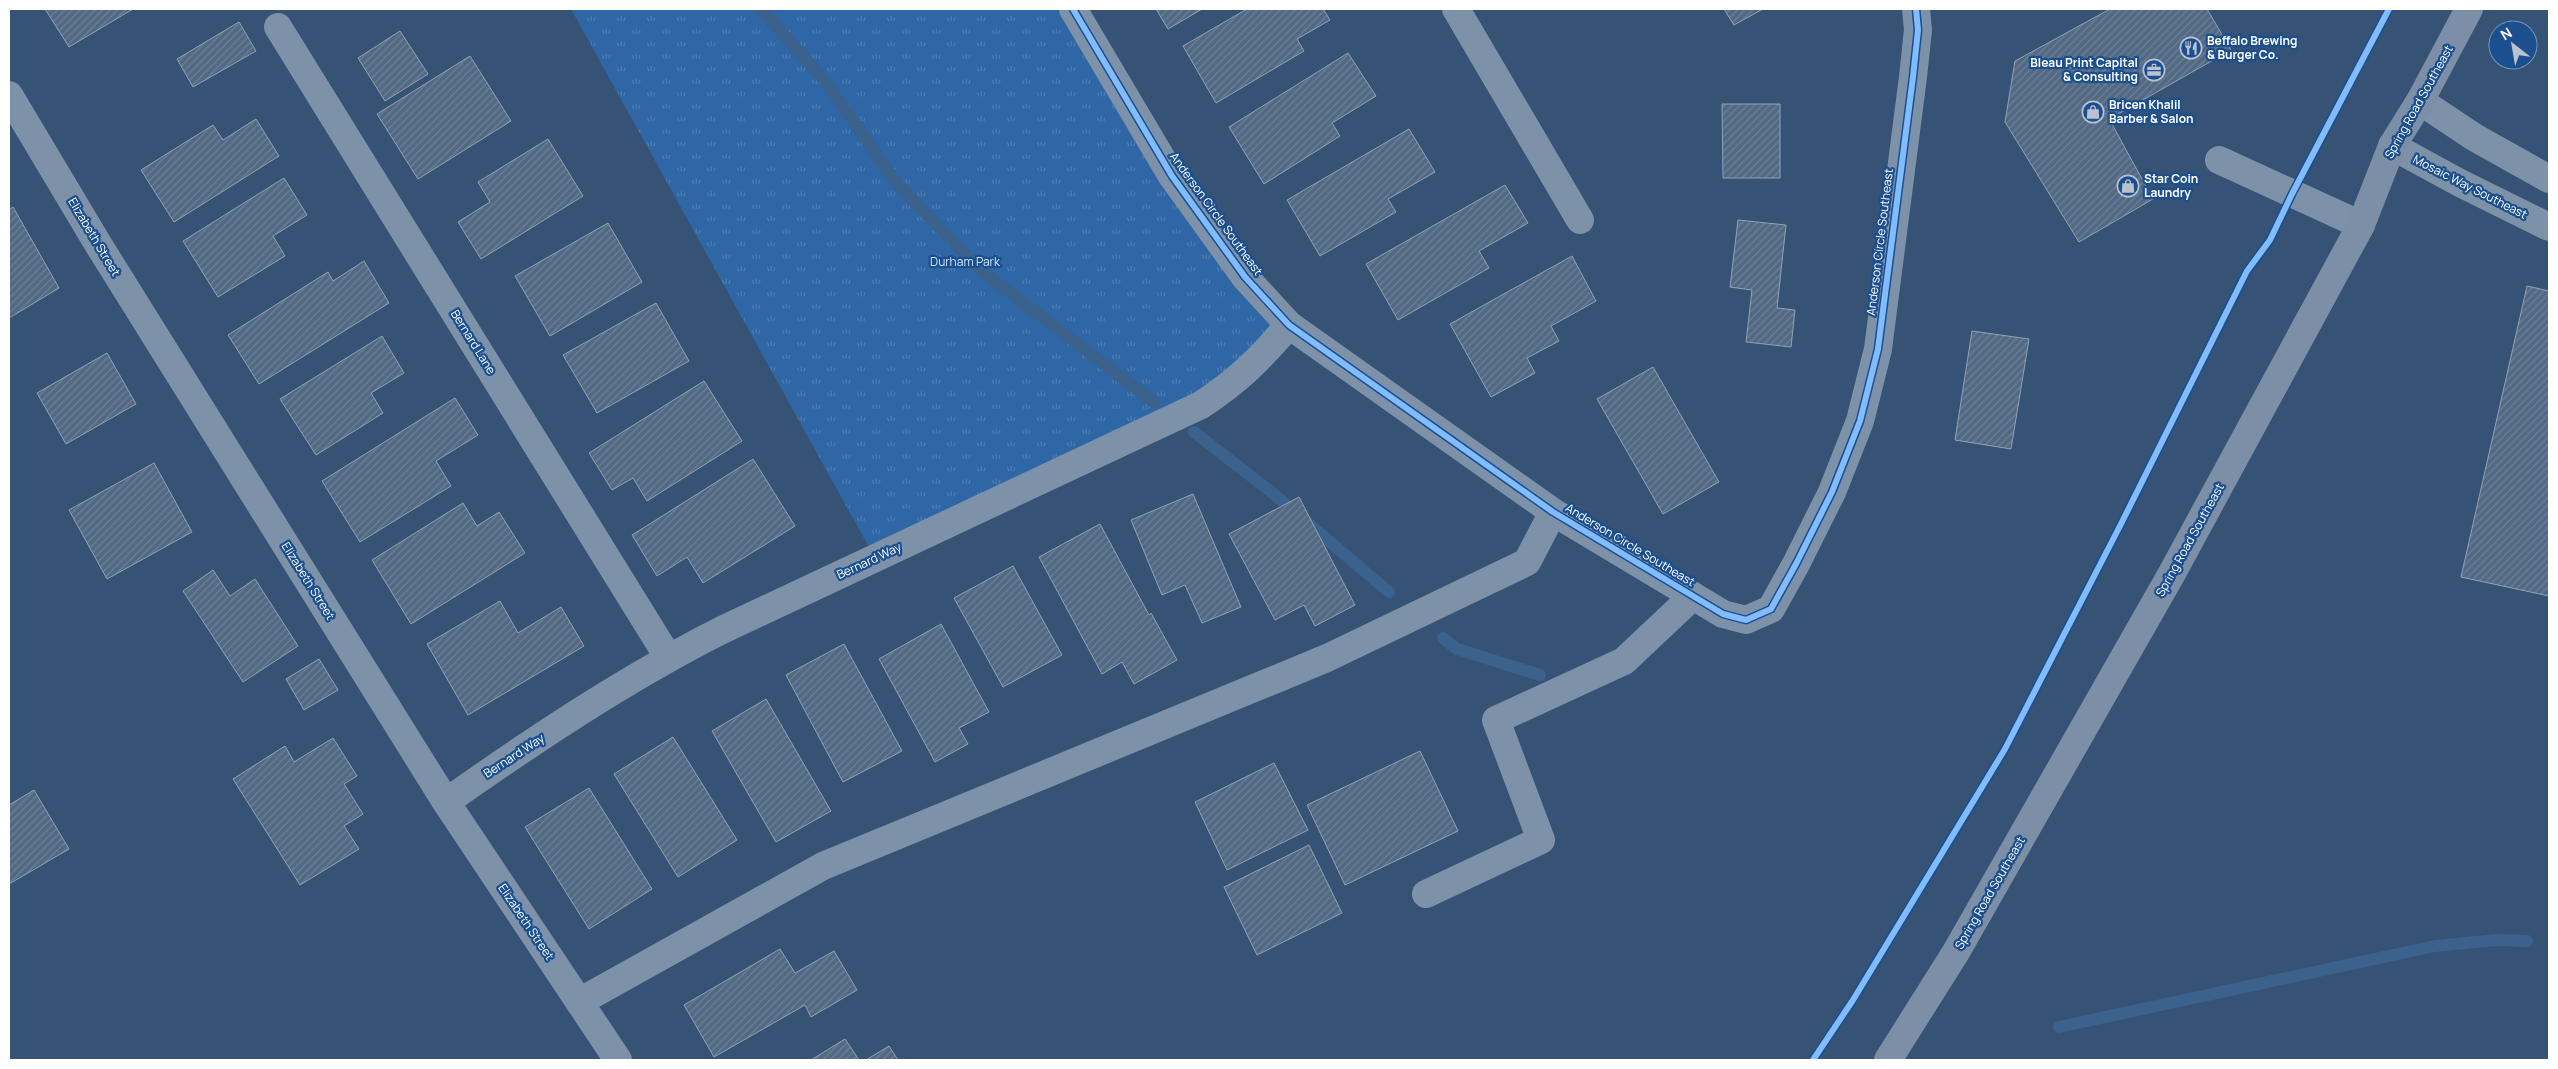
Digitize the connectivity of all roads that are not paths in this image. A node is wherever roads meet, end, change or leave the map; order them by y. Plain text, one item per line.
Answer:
1 (1073, 9) edge
2 (1456, 9) edge
3 (1916, 9) edge
4 (2469, 9) edge
5 (278, 28) dead end
6 (9, 95) edge
7 (2420, 101) junction
8 (2392, 146) junction
9 (2219, 160) dead end
10 (2549, 179) edge
11 (1580, 220) dead end
12 (2361, 224) junction
13 (2549, 226) edge
14 (1289, 325) junction
15 (1553, 512) junction
16 (1693, 596) junction
17 (668, 657) junction
18 (446, 802) junction
19 (1426, 894) dead end
20 (579, 1002) junction
21 (618, 1060) edge
22 (1888, 1060) edge

1 - 14 street, Anderson Circle Southeast
2 - 11 street
3 - 16 street, Anderson Circle Southeast
4 - 7 main road, Spring Road Southeast
5 - 17 street, Bernard Lane
6 - 18 street, Elizabeth Street
7 - 8 main road, Spring Road Southeast
7 - 10 street
8 - 12 main road, Spring Road Southeast
8 - 13 street, Mosaic Way Southeast
9 - 12 street
12 - 22 main road, Spring Road Southeast
14 - 15 street, Anderson Circle Southeast
14 - 17 street, Bernard Way
15 - 16 street, Anderson Circle Southeast
15 - 20 street
16 - 19 street
17 - 18 street, Bernard Way
18 - 20 street, Elizabeth Street
20 - 21 street, Elizabeth Street

